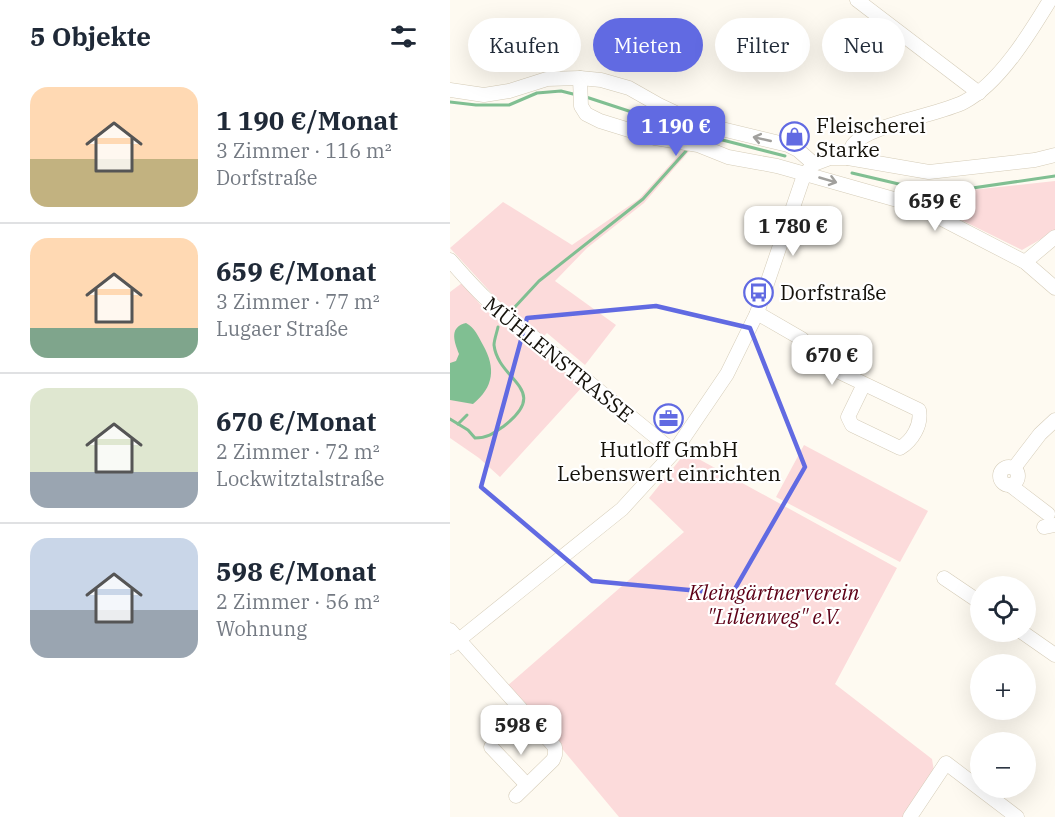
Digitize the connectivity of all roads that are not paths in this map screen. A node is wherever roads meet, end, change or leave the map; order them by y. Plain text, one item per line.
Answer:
1 (1050, 0) edge
2 (860, 1) edge
3 (580, 89) junction
4 (450, 90) edge
5 (979, 93) junction
6 (1055, 155) edge
7 (848, 158) junction
8 (809, 169) junction
9 (1055, 237) edge
10 (450, 260) edge
11 (1025, 262) junction
12 (1055, 288) edge
13 (757, 313) junction
14 (864, 384) junction
15 (1055, 420) edge
16 (674, 452) junction
17 (1049, 522) edge
18 (944, 578) dead end
19 (970, 596) edge
20 (453, 639) edge
21 (1036, 642) edge
22 (1055, 655) edge
23 (491, 747) dead end
24 (527, 785) junction
25 (516, 796) dead end
26 (910, 817) edge
27 (1017, 817) edge

1 - 5 street
2 - 5 street
3 - 4 street
8 -> 3 street
3 - 8 street
5 - 7 street
6 - 7 street
7 - 8 street
8 -> 11 street
8 - 13 street
9 - 11 street
10 - 16 street, MÜHLENSTRASSE
11 - 12 street
13 - 14 street
13 - 16 street
14 - 14 street
15 - 17 street
16 - 20 street
18 - 19 street
20 - 24 street
21 - 22 street
23 - 24 street
24 - 25 street
26 - 27 street

